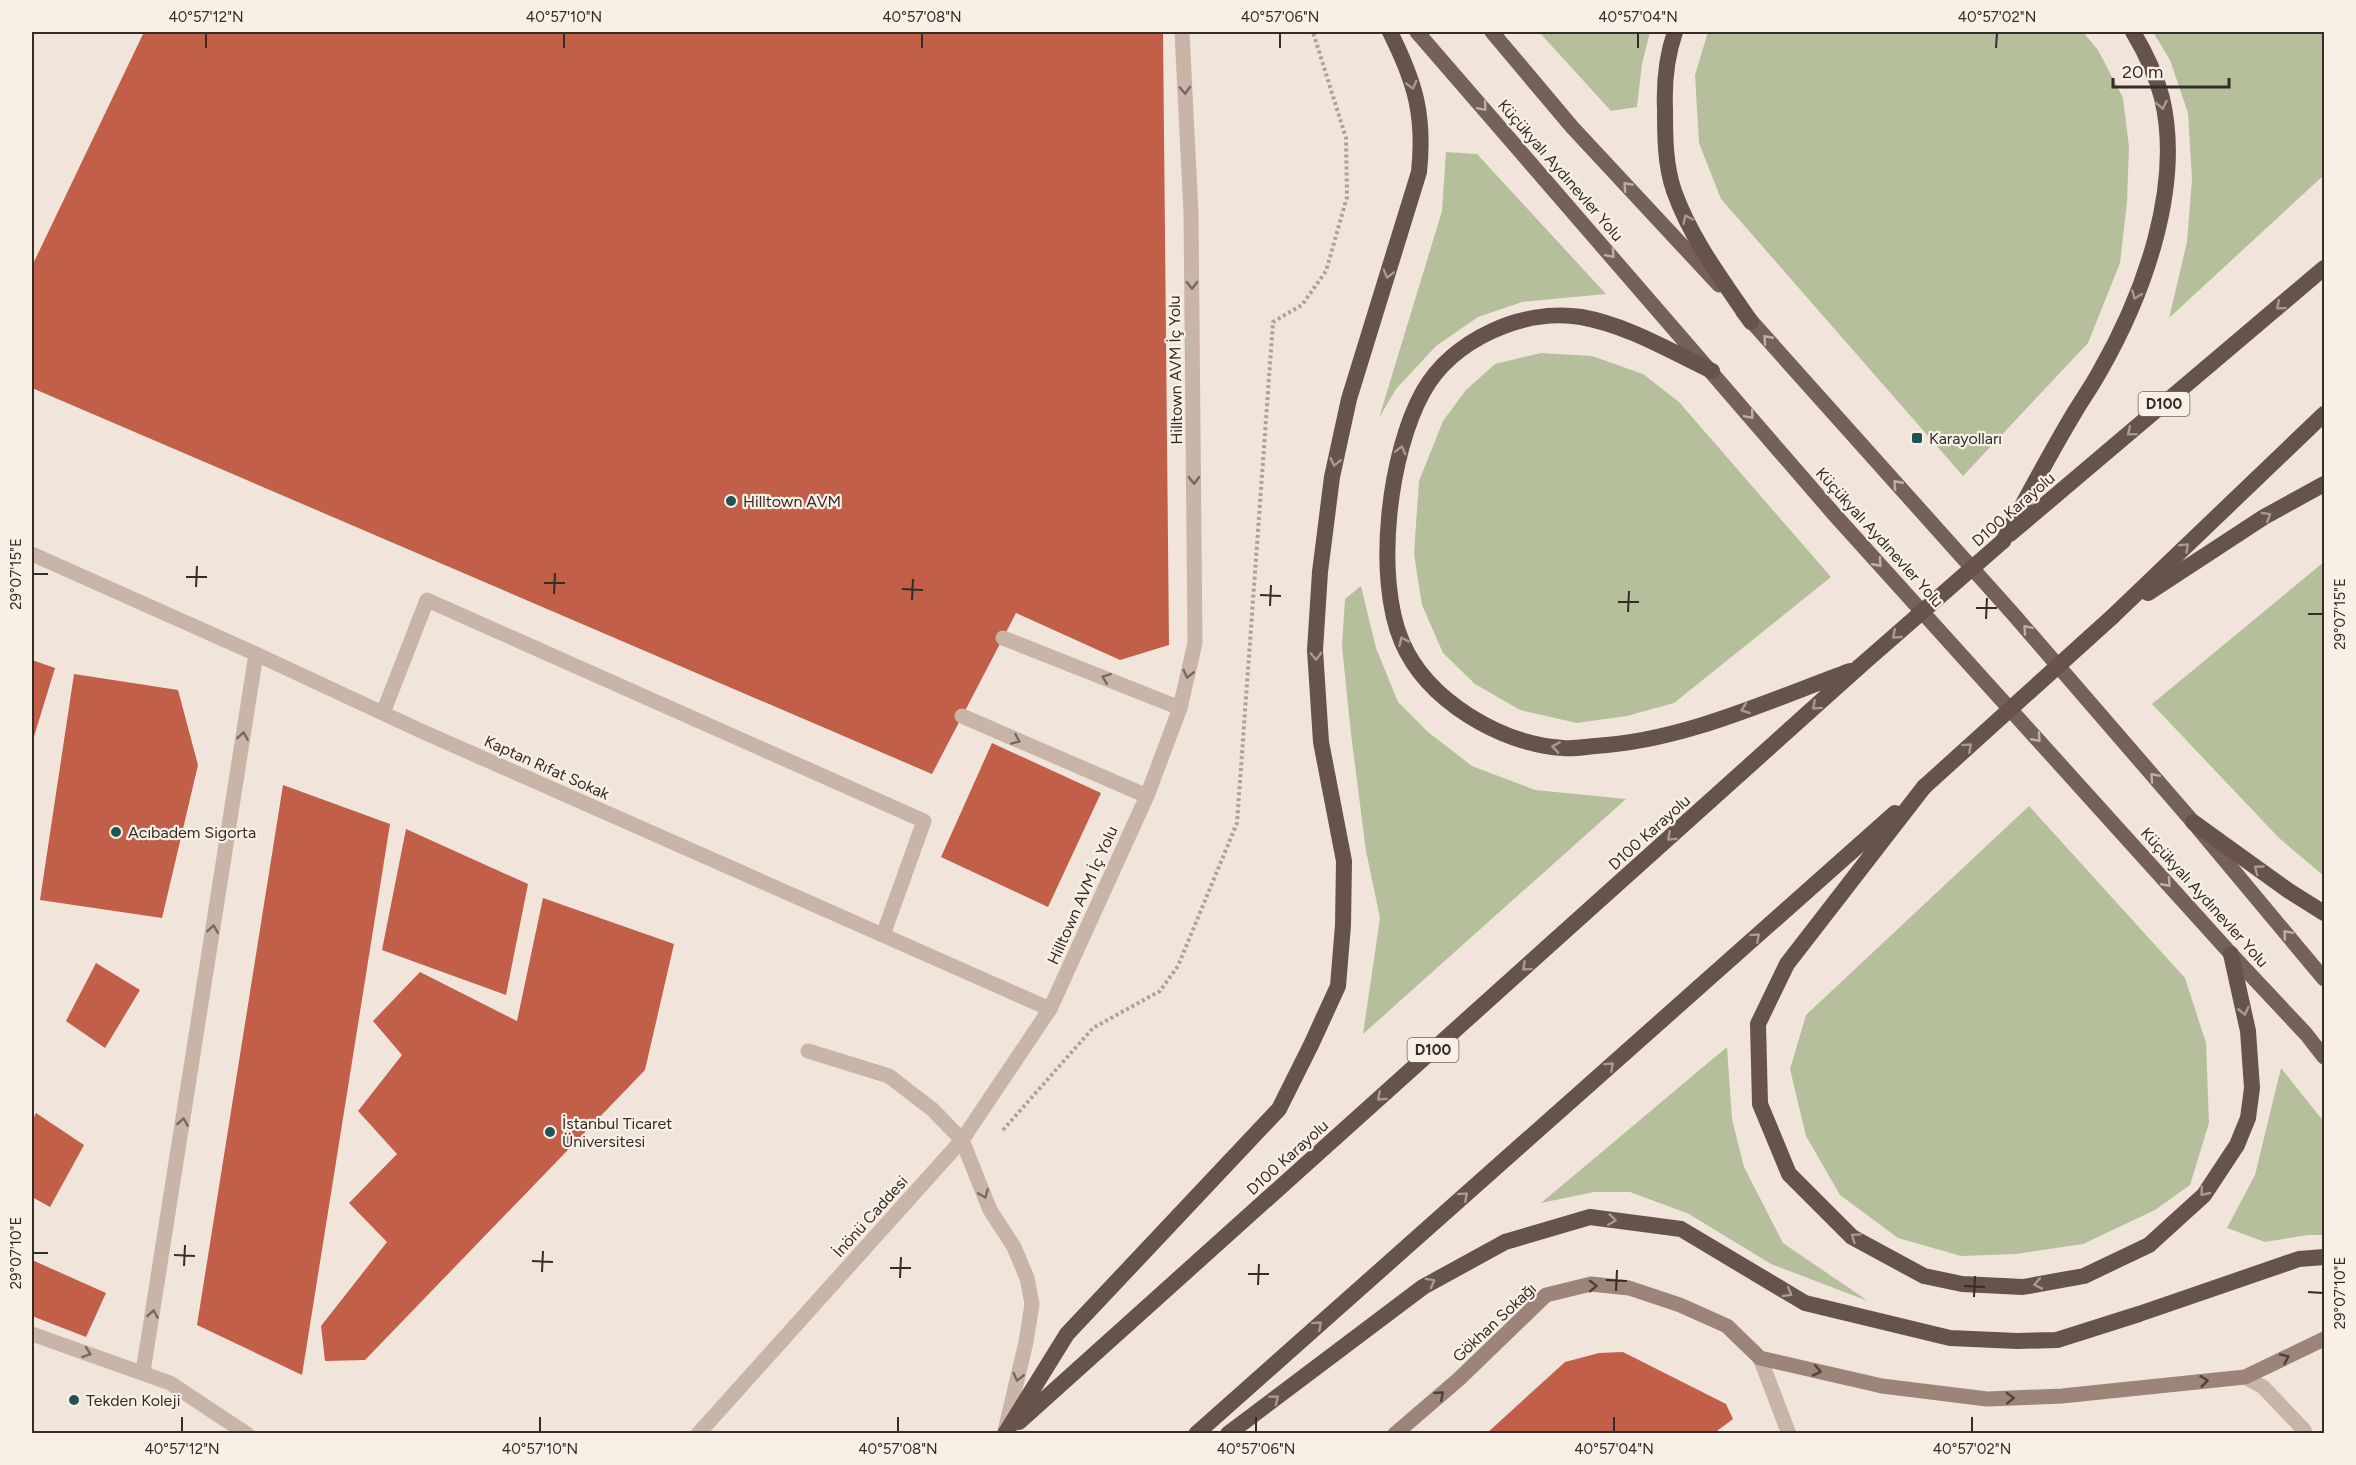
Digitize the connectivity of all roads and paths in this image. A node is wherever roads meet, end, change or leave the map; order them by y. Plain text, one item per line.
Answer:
1 (1182, 32) edge
2 (1313, 32) edge
3 (1390, 32) edge
4 (1417, 32) edge
5 (1492, 32) edge
6 (1676, 32) edge
7 (2133, 32) edge
8 (2325, 268) edge
9 (1751, 322) junction
10 (1712, 371) junction
11 (2325, 414) edge
12 (2325, 484) edge
13 (2003, 541) junction
14 (32, 554) edge
15 (2112, 617) junction
16 (1003, 638) dead end
17 (256, 654) junction
18 (1860, 667) junction
19 (1180, 708) junction
20 (382, 713) junction
21 (962, 716) dead end
22 (1924, 787) junction
23 (1147, 796) junction
24 (2193, 822) junction
25 (2325, 913) edge
26 (883, 935) junction
27 (2231, 954) junction
28 (2325, 979) edge
29 (1050, 1009) junction
30 (808, 1052) dead end
31 (2325, 1057) edge
32 (962, 1140) junction
33 (2325, 1257) edge
34 (32, 1334) edge
35 (2325, 1339) edge
36 (1760, 1358) junction
37 (143, 1372) junction
38 (2246, 1377) junction
39 (247, 1434) edge
40 (698, 1434) edge
41 (1005, 1434) edge
42 (1196, 1434) edge
43 (1228, 1434) edge
44 (1395, 1434) edge
45 (1789, 1434) edge
46 (2305, 1434) edge

1 -> 19 street, Hilltown AVM İç Yolu
2 - 32 path
3 -> 41 highway
4 -> 10 main road, Küçükyalı Aydınevler Yolu
9 -> 5 main road
9 -> 6 highway
7 -> 13 highway
8 -> 13 highway, D100 Karayolu / D100
24 -> 9 main road
18 -> 10 highway
10 -> 27 main road, Küçükyalı Aydınevler Yolu
15 -> 11 highway
15 -> 12 highway
13 -> 18 highway, D100 Karayolu / D100, bridge
14 - 17 street, Kaptan Rıfat Sokak
22 -> 15 highway, bridge
19 -> 16 street
17 - 20 street, Kaptan Rıfat Sokak
37 -> 17 street
18 -> 41 highway, D100 Karayolu / D100
19 - 23 street, Hilltown AVM İç Yolu
20 - 26 street, Kaptan Rıfat Sokak
20 - 26 street
21 -> 23 street
27 -> 22 highway
42 -> 22 highway
23 - 29 street, Hilltown AVM İç Yolu
25 -> 24 highway
28 -> 24 main road
26 - 29 street, Kaptan Rıfat Sokak
27 - 31 main road, Küçükyalı Aydınevler Yolu
29 - 32 street, İnönü Caddesi
30 - 32 street
32 - 40 street, İnönü Caddesi
32 -> 41 street
43 -> 33 highway
34 -> 37 street
38 -> 35 main road
36 -> 38 main road
44 -> 36 main road, Gökhan Sokağı
36 - 45 street
37 - 39 street
38 - 46 street

